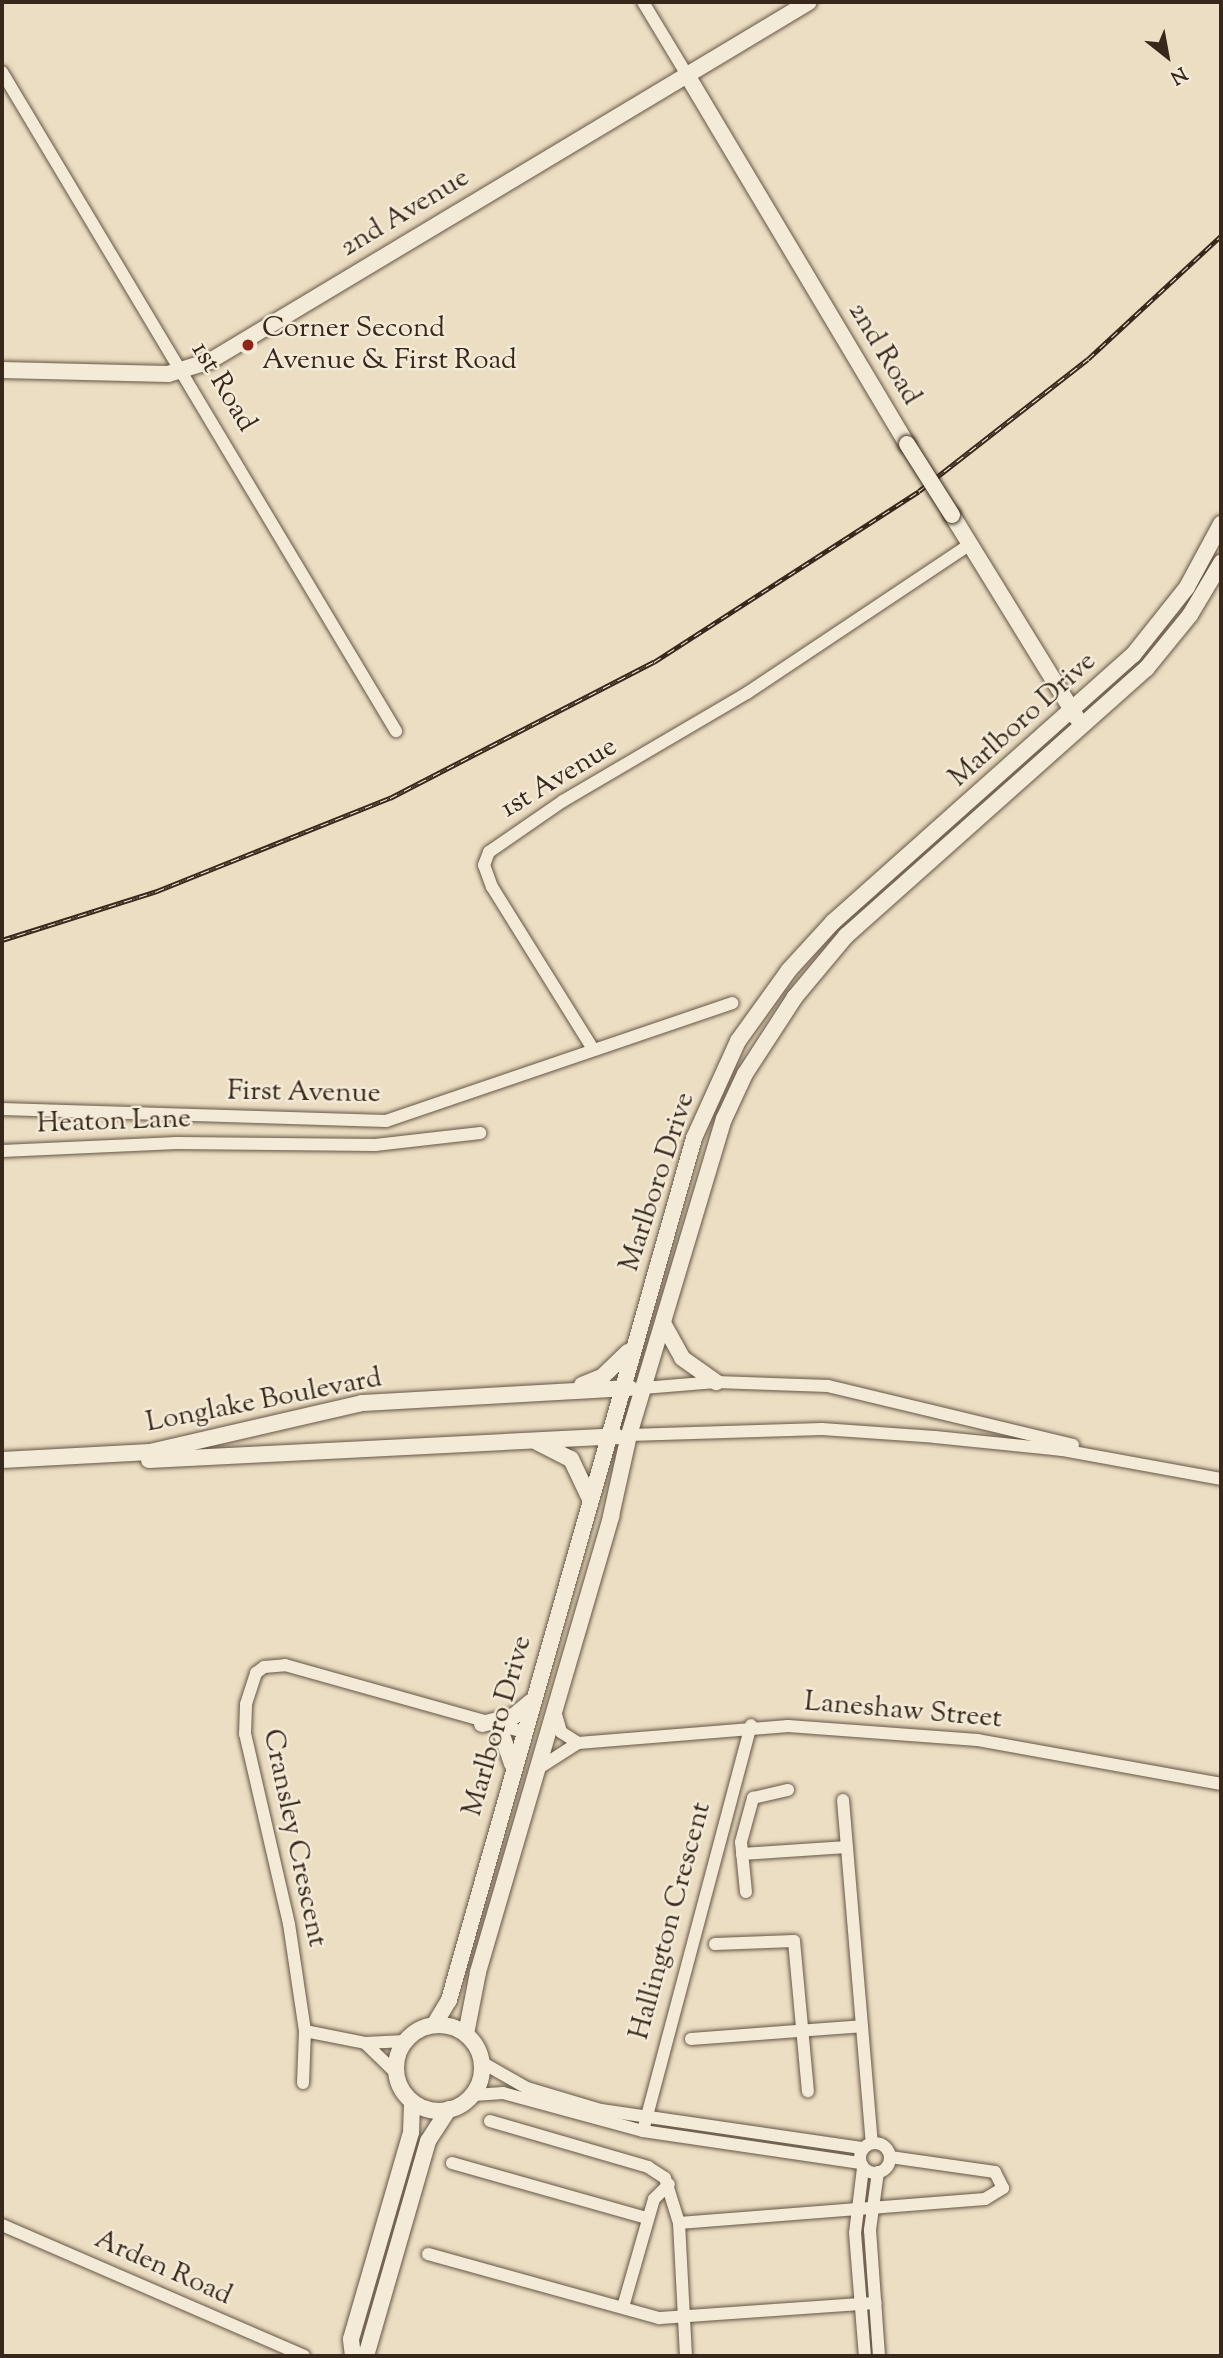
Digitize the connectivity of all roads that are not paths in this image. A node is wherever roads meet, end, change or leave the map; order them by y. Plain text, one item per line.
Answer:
1 (643, 2) edge
2 (809, 2) edge
3 (2, 72) edge
4 (687, 75) junction
5 (2, 370) edge
6 (185, 372) junction
7 (1221, 524) edge
8 (970, 544) junction
9 (1221, 563) edge
10 (1073, 711) junction
11 (1084, 730) junction
12 (396, 731) dead end
13 (732, 1003) dead end
14 (593, 1049) junction
15 (2, 1109) edge
16 (480, 1133) dead end
17 (2, 1151) edge
18 (664, 1325) junction
19 (633, 1346) junction
20 (716, 1382) junction
21 (620, 1388) junction
22 (643, 1388) junction
23 (566, 1391) junction
24 (629, 1435) junction
25 (606, 1436) junction
26 (521, 1440) junction
27 (1095, 1454) junction
28 (151, 1456) junction
29 (2, 1460) edge
30 (2, 1467) edge
31 (1221, 1470) edge
32 (1221, 1479) edge
33 (589, 1497) junction
34 (532, 1700) junction
35 (553, 1706) junction
36 (482, 1724) junction
37 (751, 1726) junction
38 (500, 1729) junction
39 (523, 1732) junction
40 (578, 1743) junction
41 (513, 1770) junction
42 (536, 1770) junction
43 (1221, 1784) edge
44 (788, 1790) dead end
45 (843, 1800) dead end
46 (847, 1847) junction
47 (742, 1854) junction
48 (746, 1892) dead end
49 (715, 1944) dead end
50 (434, 2025) junction
51 (862, 2026) junction
52 (803, 2030) junction
53 (305, 2031) junction
54 (466, 2034) junction
55 (691, 2039) dead end
56 (405, 2041) junction
57 (365, 2043) junction
58 (482, 2063) junction
59 (396, 2073) junction
60 (303, 2083) dead end
61 (808, 2091) dead end
62 (474, 2095) junction
63 (412, 2102) junction
64 (449, 2109) junction
65 (490, 2121) dead end
66 (644, 2124) junction
67 (867, 2145) junction
68 (890, 2157) junction
69 (452, 2163) dead end
70 (862, 2165) junction
71 (878, 2172) junction
72 (669, 2184) junction
73 (856, 2208) junction
74 (870, 2208) junction
75 (648, 2218) junction
76 (678, 2223) junction
77 (2, 2224) edge
78 (428, 2254) dead end
79 (861, 2303) junction
80 (875, 2303) junction
81 (623, 2307) junction
82 (681, 2316) junction
83 (304, 2356) edge
84 (353, 2356) edge
85 (366, 2356) edge
86 (686, 2356) edge
87 (865, 2356) edge
88 (879, 2356) edge

1 - 4 street, 2nd Road
2 - 4 main road, 2nd Avenue
3 - 6 street, 1st Road
4 - 6 main road, 2nd Avenue
4 - 8 main road, 2nd Road, bridge
5 - 6 main road
6 - 12 street, 1st Road
7 - 10 main road, Marlboro Drive
8 - 10 main road, 2nd Road
8 - 14 street, 1st Avenue
9 - 11 main road, Marlboro Drive
10 - 11 main road, 2nd Road
10 - 19 main road, Marlboro Drive
11 - 18 main road, Marlboro Drive
13 - 14 street
14 - 15 street, First Avenue
16 - 17 street, Heaton Lane
18 - 20 main road
18 - 22 main road, Marlboro Drive
19 - 21 main road, Marlboro Drive
19 - 23 main road
20 - 22 street
20 - 27 street
21 - 22 main road, Longlake Boulevard
21 - 23 main road, Longlake Boulevard
21 - 25 main road, Marlboro Drive
22 - 24 main road, Marlboro Drive
23 - 28 main road, Longlake Boulevard
24 - 25 main road, Longlake Boulevard
24 - 27 street
24 - 35 main road, Marlboro Drive
25 - 26 main road, Longlake Boulevard
25 - 33 main road, Marlboro Drive
26 - 28 main road, Longlake Boulevard
26 - 33 main road
27 - 31 street
27 - 32 street
28 - 29 main road, Longlake Boulevard
28 - 30 main road, Longlake Boulevard
33 - 34 main road, Marlboro Drive
34 - 36 main road
34 - 39 main road, Marlboro Drive
35 - 39 main road
35 - 40 street
35 - 42 main road, Marlboro Drive
36 - 38 street, Cransley Crescent
36 - 53 street, Cransley Crescent
37 - 40 street, Laneshaw Street
37 - 43 street, Laneshaw Street
37 - 66 street, Hallington Crescent
38 - 39 street, Cransley Crescent
38 - 41 main road
39 - 41 main road, Marlboro Drive
40 - 42 street, Laneshaw Street
41 - 50 main road, Marlboro Drive
42 - 54 main road, Marlboro Drive
44 - 47 street
45 - 46 street
46 - 47 street
46 - 51 street
47 - 48 street
49 - 52 street
50 - 54 main road
50 - 56 main road
51 - 52 street
51 - 67 street
52 - 55 street
52 - 61 street
53 - 57 street
53 - 60 street, Cransley Crescent
54 - 58 main road
56 - 57 street
56 - 59 main road
57 - 59 street
58 - 62 main road
58 - 66 street
59 - 63 main road
62 - 64 main road
62 - 66 street
63 - 64 main road
63 - 84 main road
64 - 85 main road
65 - 72 street
66 - 67 street
66 - 70 street
67 - 68 street
67 - 70 street
68 - 71 street
68 - 74 street
69 - 75 street
70 - 71 street
70 - 73 street
71 - 74 street
72 - 75 street
72 - 76 street
73 - 74 street
73 - 76 street
73 - 79 street
74 - 80 street
75 - 81 street
76 - 82 street
77 - 83 street, Arden Road
78 - 81 street
79 - 80 street
79 - 82 street
79 - 87 street
80 - 88 street
81 - 82 street
82 - 86 street

